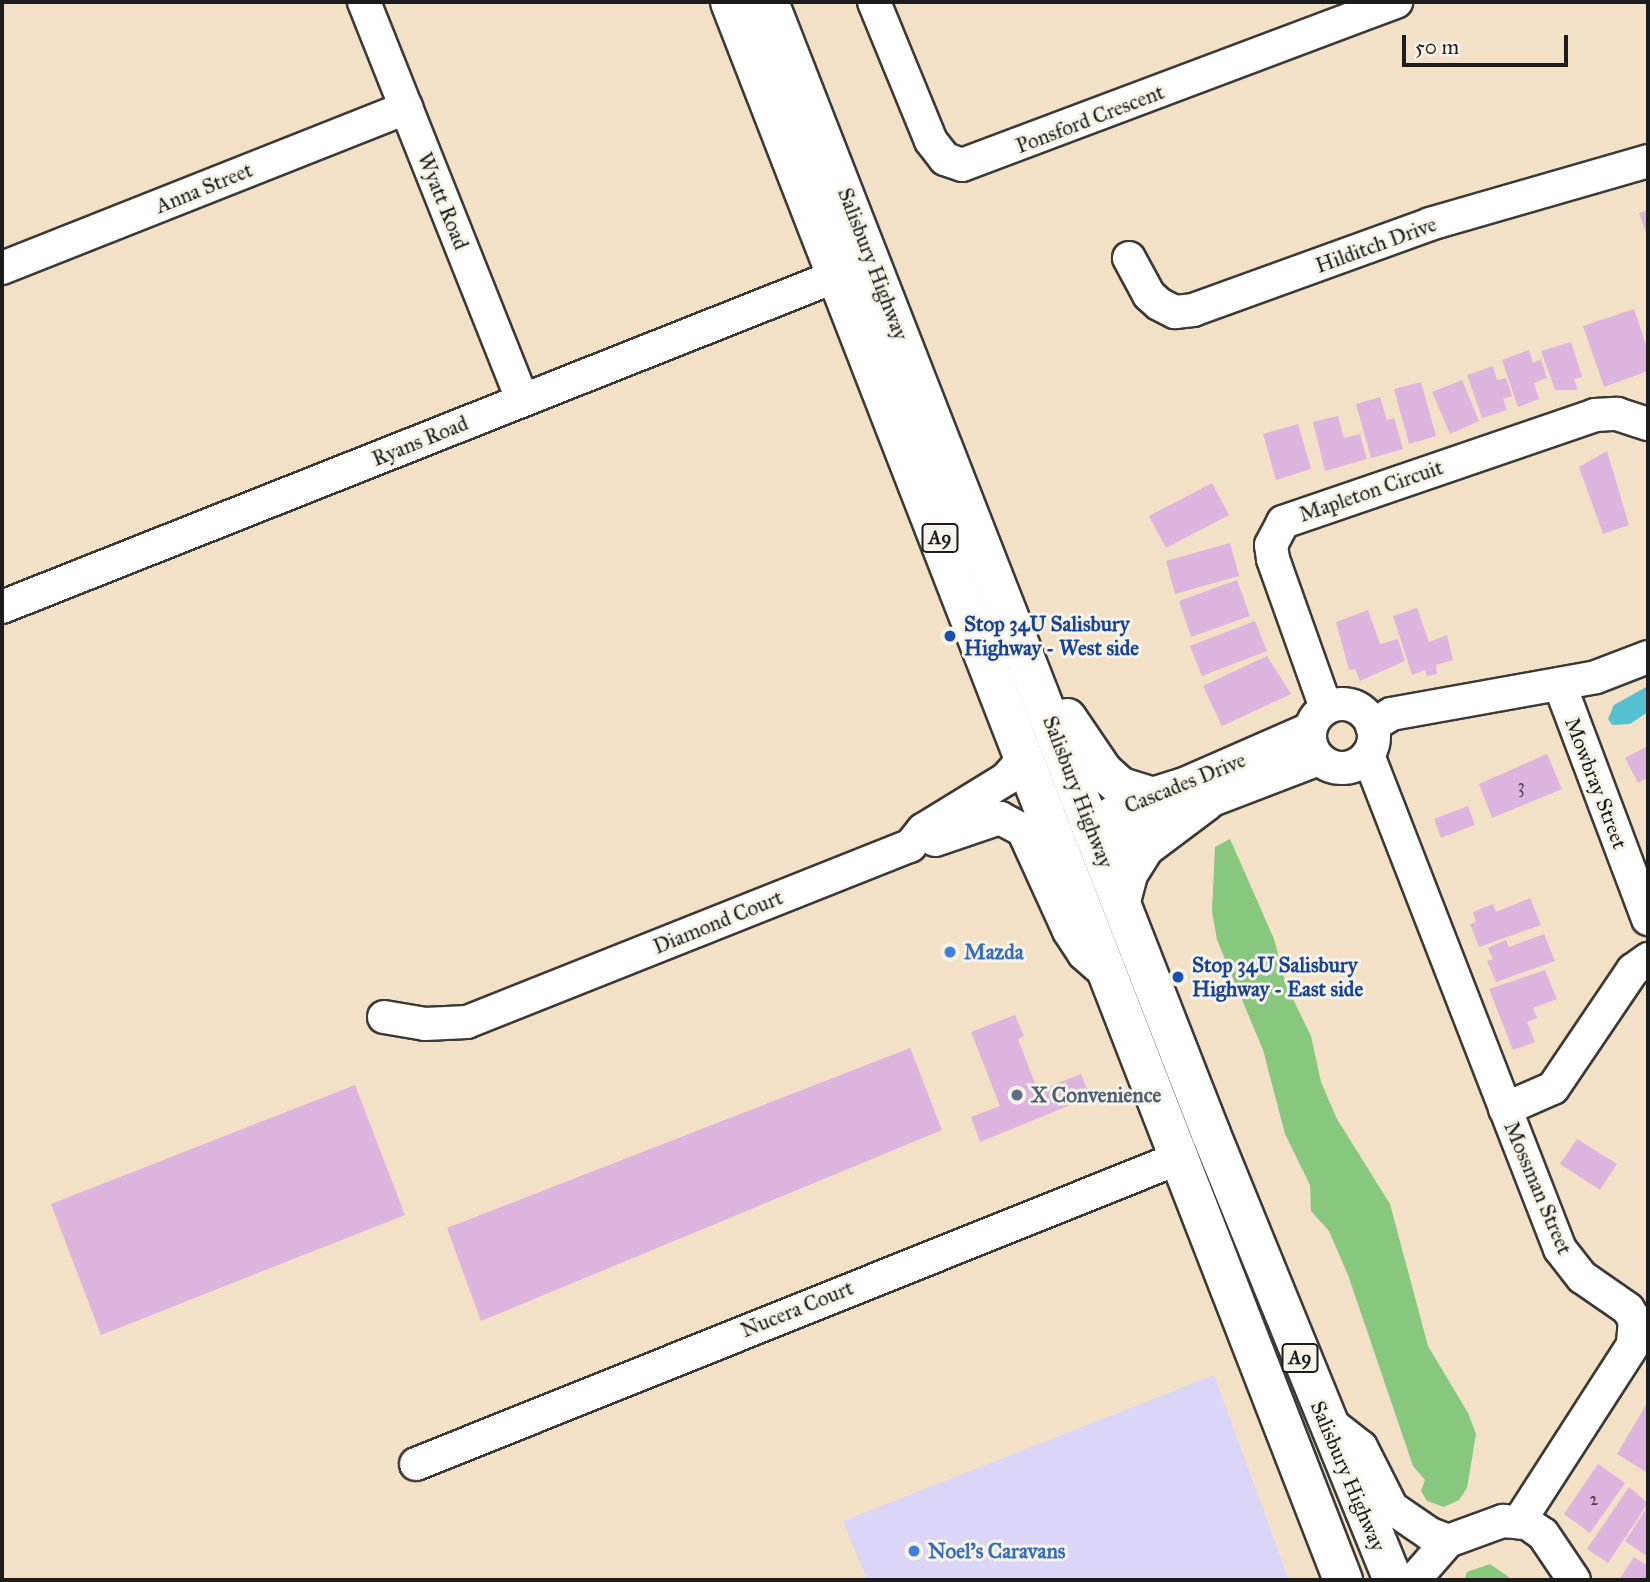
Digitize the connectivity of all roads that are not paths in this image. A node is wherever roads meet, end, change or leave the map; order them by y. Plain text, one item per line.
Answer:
1 (364, 2) edge
2 (730, 2) edge
3 (769, 2) edge
4 (874, 2) edge
5 (1396, 2) edge
6 (406, 108) junction
7 (1648, 162) edge
8 (1129, 258) dead end
9 (2, 268) edge
10 (856, 269) junction
11 (522, 400) junction
12 (1648, 424) edge
13 (2, 607) edge
14 (1648, 657) edge
15 (1034, 679) junction
16 (1560, 685) junction
17 (1370, 740) junction
18 (1323, 741) junction
19 (1025, 757) junction
20 (1147, 795) junction
21 (1041, 801) junction
22 (1205, 802) junction
23 (1387, 810) junction
24 (1094, 833) junction
25 (910, 846) junction
26 (1121, 901) junction
27 (1648, 919) edge
28 (1648, 959) edge
29 (1108, 974) junction
30 (384, 1017) dead end
31 (1139, 1052) junction
32 (1505, 1109) junction
33 (1179, 1158) junction
34 (1640, 1310) edge
35 (1324, 1418) junction
36 (416, 1464) dead end
37 (1363, 1513) junction
38 (1519, 1522) junction
39 (1448, 1541) junction
40 (1343, 1580) edge
41 (1373, 1580) edge
42 (1393, 1580) edge
43 (1414, 1580) edge
44 (1574, 1580) edge

1 - 6 street, Wyatt Road
2 - 10 main road, Salisbury Highway / A9
3 - 10 main road, Salisbury Highway / A9
4 - 5 street, Ponsford Crescent
6 - 9 street, Anna Street
6 - 11 street, Wyatt Road
7 - 8 street, Hilditch Drive
10 - 11 street, Ryans Road
10 - 15 main road, Salisbury Highway / A9
10 - 19 main road, Salisbury Highway / A9
11 - 13 street, Ryans Road
12 - 18 street, Mapleton Circuit
14 - 16 street
15 - 20 main road
15 - 24 main road, Salisbury Highway / A9
16 - 17 street
16 - 27 street, Mowbray Street
17 - 18 street
17 - 18 street
17 - 23 street, Mossman Street
18 - 20 street, Cascades Drive
18 - 22 street, Cascades Drive
18 - 23 street, Mossman Street
19 - 21 main road, Salisbury Highway / A9
19 - 25 street, Diamond Court
20 - 24 street, Cascades Drive
21 - 24 main road
21 - 29 main road, Salisbury Highway / A9
22 - 24 street, Cascades Drive
22 - 26 main road
23 - 32 street, Mossman Street
24 - 26 main road, Salisbury Highway / A9
24 - 31 main road
25 - 29 street
25 - 30 street, Diamond Court
26 - 35 main road, Salisbury Highway / A9
28 - 32 street
29 - 31 main road, Salisbury Highway / A9
31 - 33 main road, Salisbury Highway / A9
32 - 34 street, Mossman Street
33 - 36 street, Nucera Court
33 - 40 main road, Salisbury Highway / A9
34 - 38 street, Mossman Street
35 - 37 main road, Salisbury Highway / A9
35 - 39 street
37 - 41 main road
37 - 42 main road, Salisbury Highway / A9
38 - 39 street
38 - 44 street
39 - 43 street

